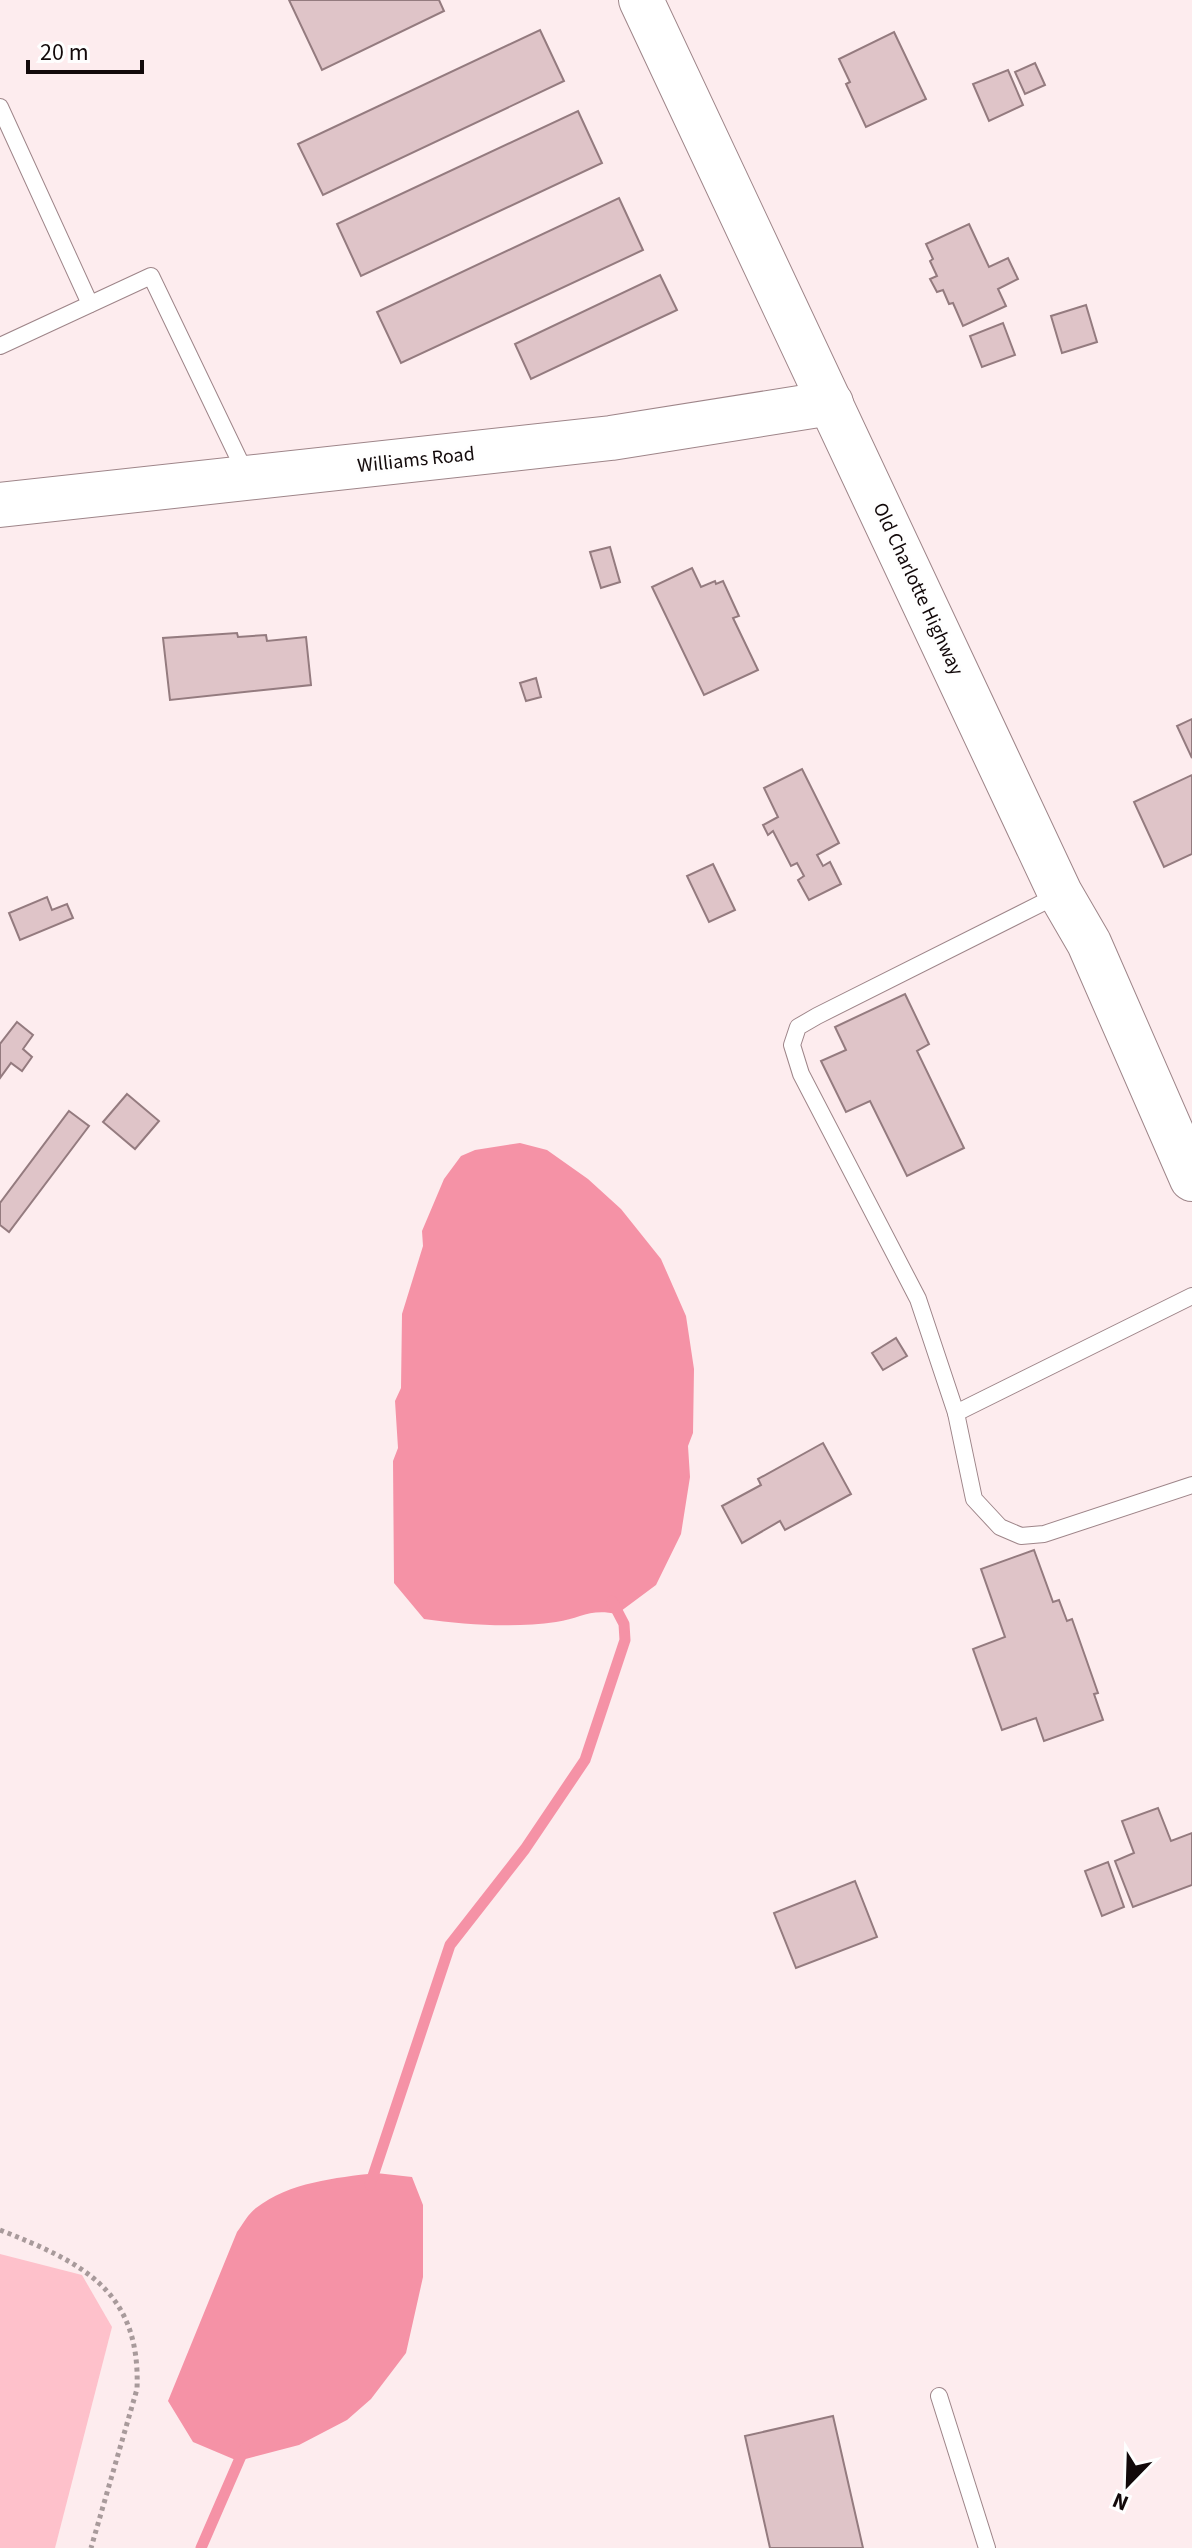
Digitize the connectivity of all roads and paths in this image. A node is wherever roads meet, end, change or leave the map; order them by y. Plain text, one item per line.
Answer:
1 (641, 0) edge
2 (0, 107) edge
3 (90, 304) junction
4 (0, 346) edge
5 (831, 403) junction
6 (249, 478) junction
7 (0, 505) edge
8 (1060, 893) junction
9 (1192, 1179) edge
10 (1192, 1296) edge
11 (956, 1413) junction
12 (1192, 1485) edge
13 (0, 2230) edge
14 (939, 2396) dead end
15 (91, 2548) edge
16 (987, 2548) edge

1 - 5 main road, Old Charlotte Highway
2 - 3 lane
3 - 4 lane
3 - 6 lane
5 - 6 main road, Williams Road
5 - 8 main road, Old Charlotte Highway
6 - 7 main road, Williams Road
8 - 9 main road, Old Charlotte Highway
8 - 11 lane
10 - 11 lane
11 - 12 lane
13 - 15 path
14 - 16 lane

